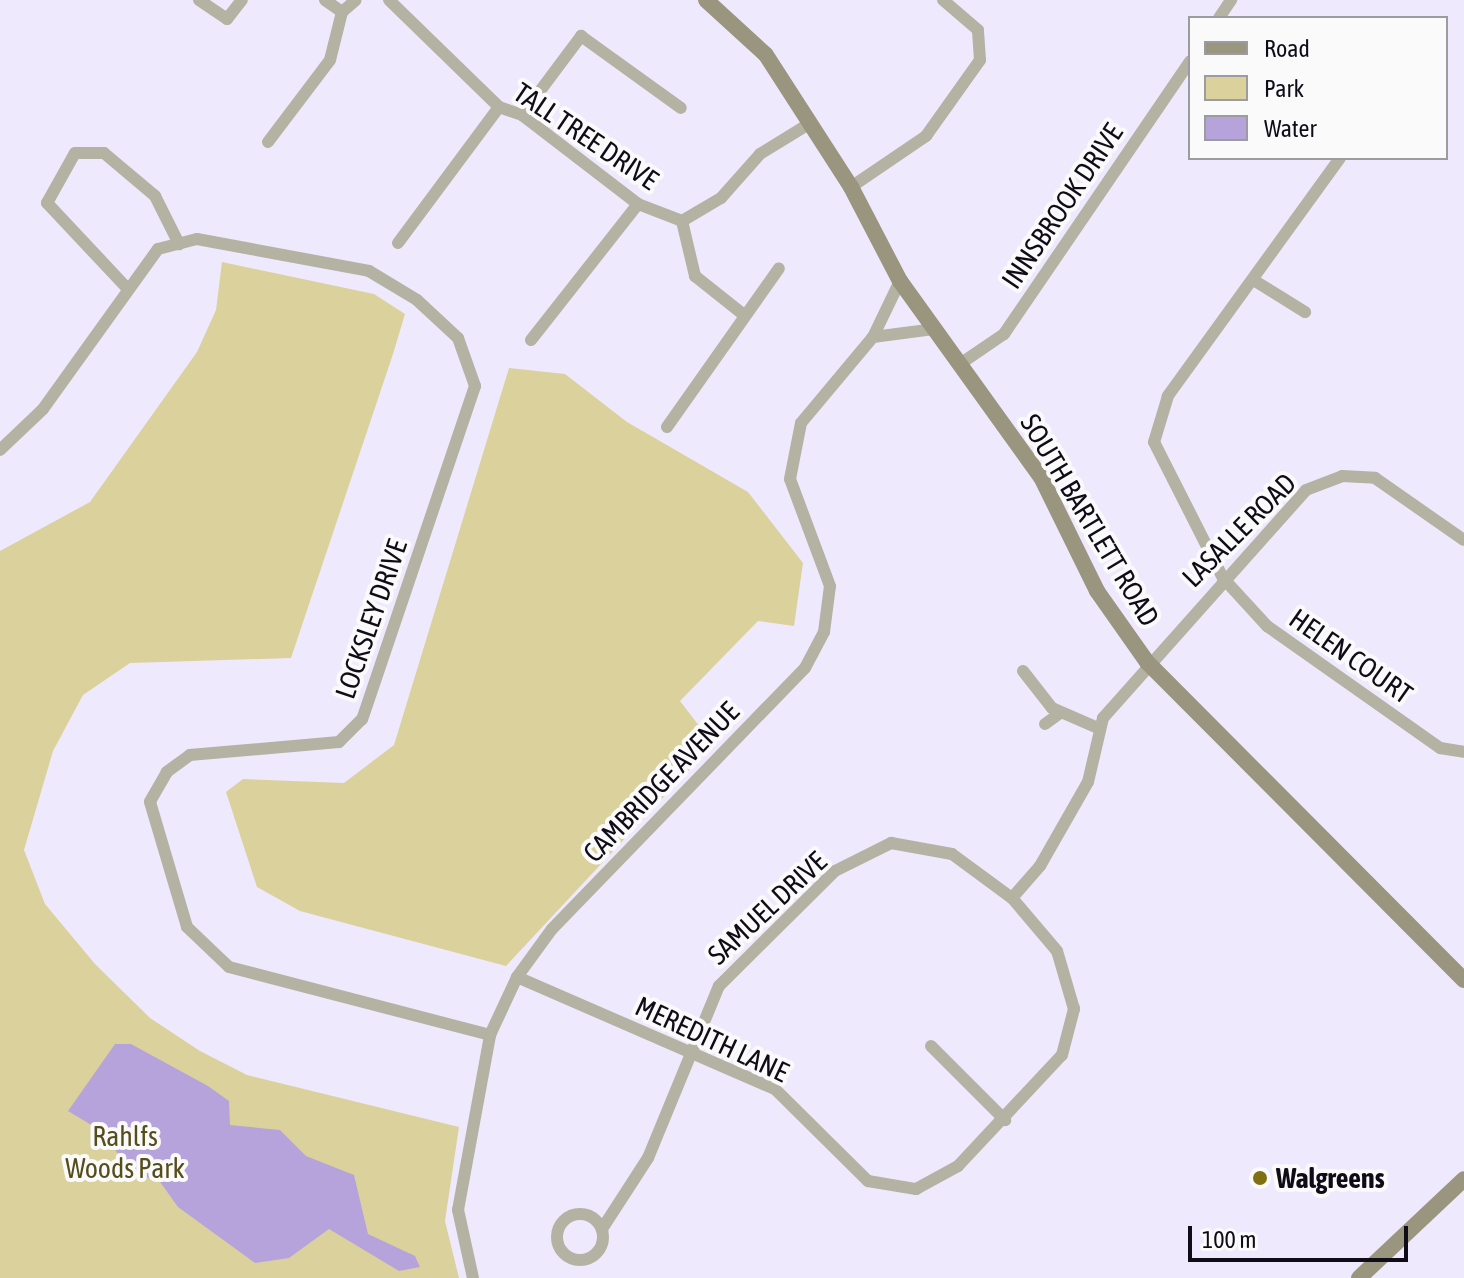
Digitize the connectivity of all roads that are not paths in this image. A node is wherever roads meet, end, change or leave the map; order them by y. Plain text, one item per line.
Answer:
1 (199, 0) edge
2 (242, 0) edge
3 (325, 0) edge
4 (356, 0) edge
5 (389, 0) edge
6 (706, 0) edge
7 (943, 0) edge
8 (342, 12) junction
9 (1188, 64) edge
10 (499, 107) junction
11 (681, 108) dead end
12 (522, 115) junction
13 (809, 124) junction
14 (268, 142) dead end
15 (1339, 160) edge
16 (851, 187) junction
17 (638, 204) junction
18 (682, 221) junction
19 (398, 243) dead end
20 (179, 244) junction
21 (779, 268) dead end
22 (900, 281) junction
23 (1255, 281) junction
24 (125, 286) junction
25 (1305, 312) dead end
26 (744, 315) junction
27 (935, 329) junction
28 (873, 337) junction
29 (531, 340) dead end
30 (960, 364) junction
31 (667, 427) dead end
32 (0, 450) edge
33 (1464, 540) edge
34 (1223, 578) junction
35 (1147, 662) junction
36 (1023, 671) dead end
37 (1032, 683) junction
38 (1019, 692) dead end
39 (1059, 714) junction
40 (1045, 724) dead end
41 (1100, 729) junction
42 (1464, 752) edge
43 (1012, 898) junction
44 (517, 977) junction
45 (1464, 980) edge
46 (490, 1035) junction
47 (931, 1046) dead end
48 (689, 1056) junction
49 (1005, 1120) junction
50 (1464, 1179) edge
51 (602, 1229) dead end
52 (473, 1278) edge
53 (1359, 1278) edge

1 - 2 street
3 - 8 street
4 - 8 street
5 - 10 street, TALL TREE DRIVE
6 - 13 main road, SOUTH BARTLETT ROAD
7 - 16 street
8 - 14 street
9 - 30 street, INNSBROOK DRIVE
10 - 12 street, TALL TREE DRIVE
10 - 19 street
11 - 12 street
12 - 17 street, TALL TREE DRIVE
13 - 16 main road, SOUTH BARTLETT ROAD
13 - 18 street
15 - 23 street, HELEN COURT
16 - 22 main road, SOUTH BARTLETT ROAD
17 - 18 street, TALL TREE DRIVE
17 - 29 street
18 - 26 street
20 - 24 street, LOCKSLEY DRIVE
20 - 24 street
20 - 46 street, LOCKSLEY DRIVE
21 - 26 street
22 - 27 main road, SOUTH BARTLETT ROAD
22 - 28 street, CAMBRIDGE AVENUE
23 - 25 street
23 - 34 street, HELEN COURT
24 - 32 street, LOCKSLEY DRIVE
26 - 31 street
27 - 28 street
27 - 30 main road, SOUTH BARTLETT ROAD
28 - 44 street, CAMBRIDGE AVENUE
30 - 35 main road, SOUTH BARTLETT ROAD
33 - 34 street, LASALLE ROAD
34 - 35 street, LASALLE ROAD
34 - 42 street, HELEN COURT
35 - 41 street
35 - 45 main road, SOUTH BARTLETT ROAD
36 - 37 street
37 - 38 street
37 - 39 street
39 - 40 street
39 - 41 street
41 - 43 street
43 - 48 street, SAMUEL DRIVE
43 - 49 street, MEREDITH LANE
44 - 46 street, CAMBRIDGE AVENUE
44 - 48 street, MEREDITH LANE
46 - 52 street, CAMBRIDGE AVENUE
47 - 49 street
48 - 49 street, MEREDITH LANE
48 - 51 street, SAMUEL DRIVE
50 - 53 main road

